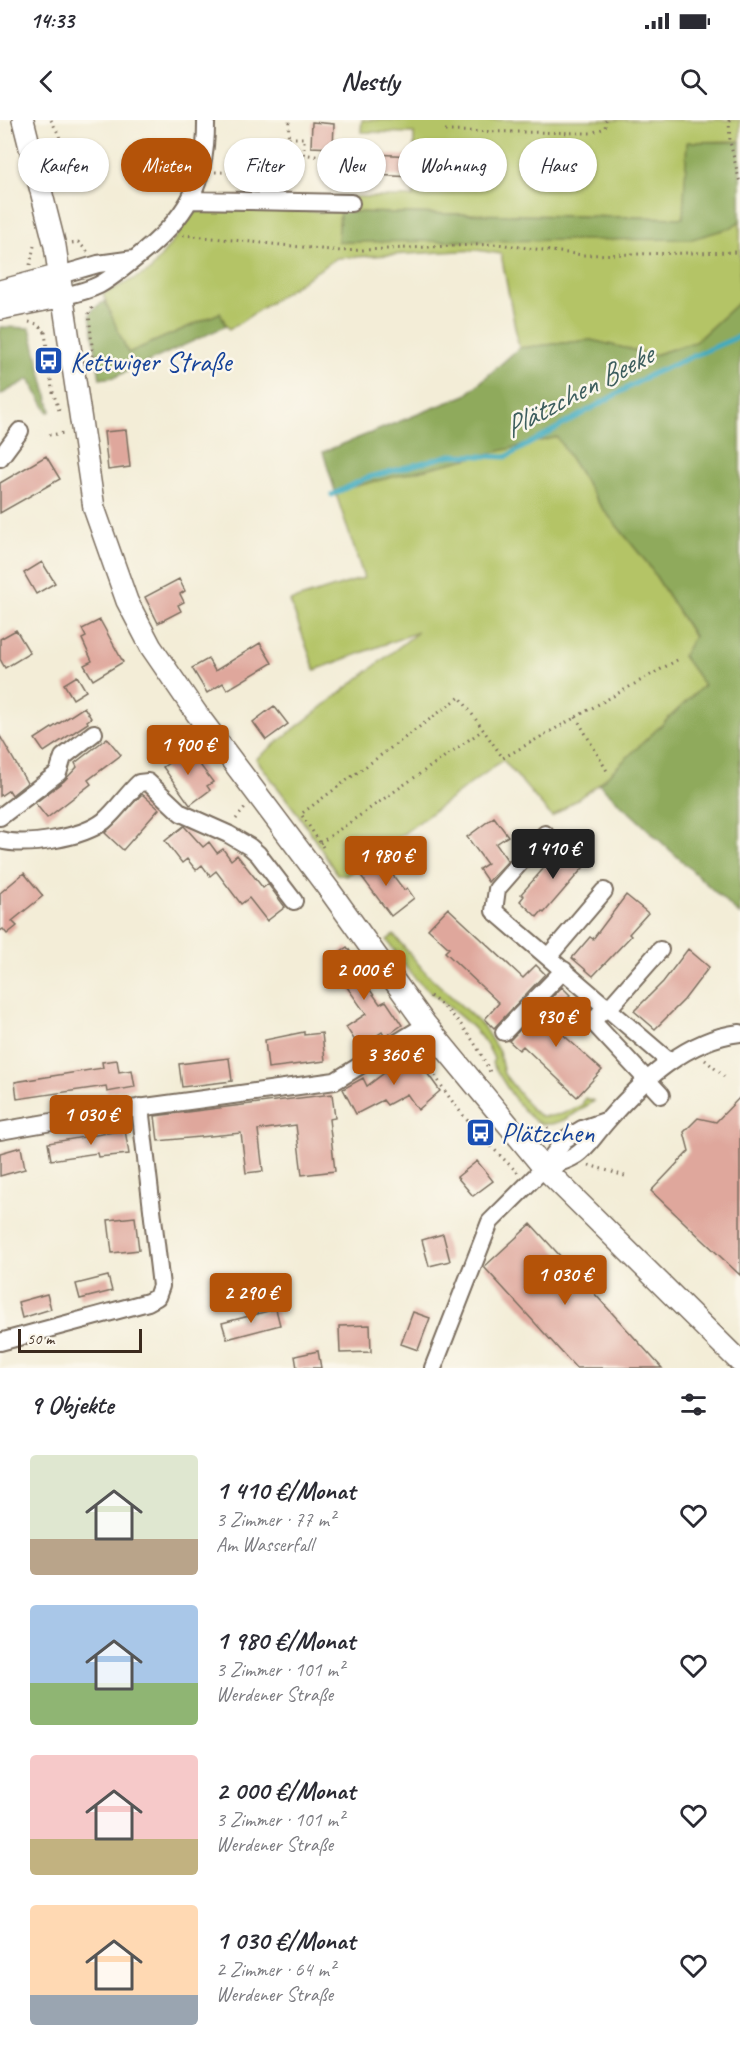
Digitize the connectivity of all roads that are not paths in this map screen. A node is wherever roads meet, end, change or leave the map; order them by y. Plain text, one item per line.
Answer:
1 (23, 120) edge
2 (200, 120) edge
3 (206, 120) edge
4 (190, 201) junction
5 (351, 203) dead end
6 (134, 259) junction
7 (60, 275) junction
8 (0, 291) edge
9 (64, 296) junction
10 (0, 309) edge
11 (20, 431) dead end
12 (0, 458) edge
13 (94, 733) dead end
14 (0, 817) edge
15 (545, 834) dead end
16 (0, 840) edge
17 (604, 891) dead end
18 (294, 901) dead end
19 (660, 950) dead end
20 (548, 957) junction
21 (564, 970) junction
22 (609, 1008) junction
23 (426, 1025) junction
24 (504, 1032) dead end
25 (740, 1033) edge
26 (670, 1062) junction
27 (647, 1082) junction
28 (661, 1095) dead end
29 (140, 1107) junction
30 (0, 1131) edge
31 (544, 1168) junction
32 (0, 1342) edge
33 (740, 1362) edge
34 (433, 1368) edge

1 - 7 main road
2 - 3 street
3 - 4 street
4 - 5 street
4 - 6 street
6 - 7 street
6 - 9 street
7 - 8 main road
7 - 9 main road
9 - 10 main road
9 - 23 main road
11 - 12 street
13 - 14 street
15 - 20 street
16 - 18 street
17 - 20 street
19 - 22 street
20 - 21 street
21 - 22 street
21 - 24 street
22 - 26 street
22 - 27 street
23 - 29 street
23 - 31 main road
25 - 26 street
26 - 27 street
27 - 28 street
27 - 31 street
29 - 30 street
29 - 32 street
31 - 33 main road
31 - 34 street

